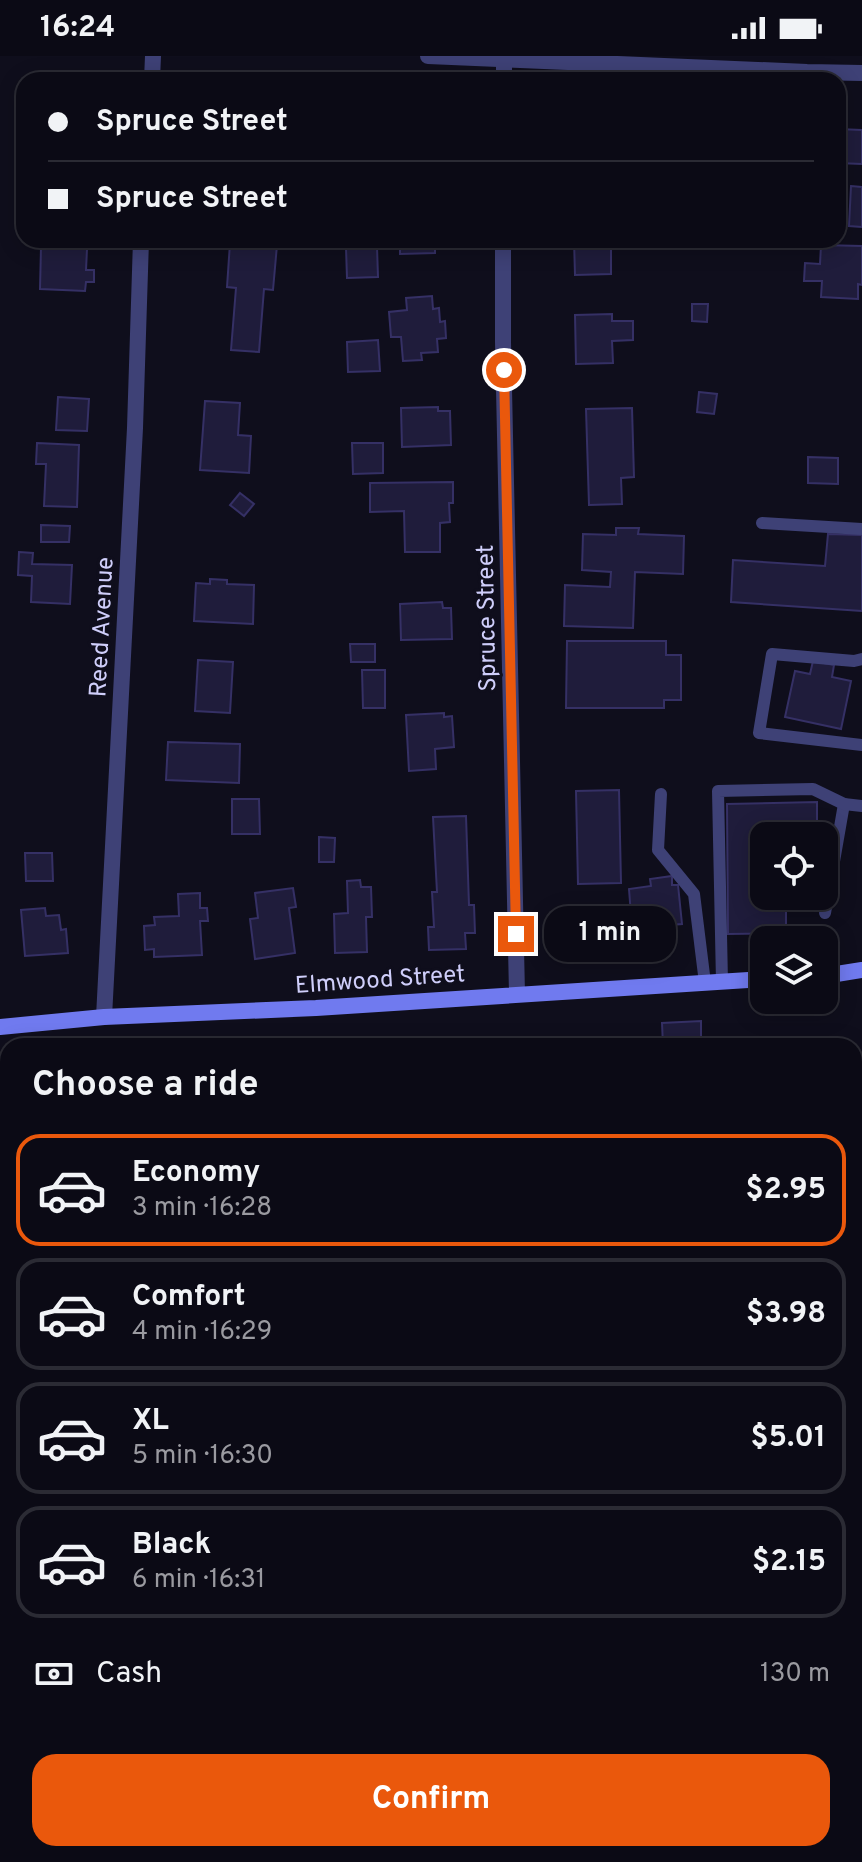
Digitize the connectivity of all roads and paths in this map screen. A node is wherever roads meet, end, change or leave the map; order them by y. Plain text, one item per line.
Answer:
1 (428, 56) edge
2 (504, 57) edge
3 (830, 72) edge
4 (141, 248) edge
5 (503, 248) edge
6 (762, 523) dead end
7 (862, 529) edge
8 (862, 659) edge
9 (862, 745) edge
10 (661, 794) dead end
11 (844, 804) junction
12 (862, 806) edge
13 (825, 913) dead end
14 (862, 970) edge
15 (838, 974) edge
16 (750, 980) edge
17 (722, 982) junction
18 (705, 983) junction
19 (517, 994) junction
20 (104, 1017) junction
21 (0, 1027) edge

1 - 2 street
2 - 3 street
4 - 20 street, Reed Avenue
5 - 19 street, Spruce Street
6 - 7 lane
8 - 9 lane
10 - 18 lane
11 - 12 lane
11 - 13 lane
11 - 17 lane
14 - 15 main road
16 - 17 main road, Elmwood Street
17 - 18 main road, Elmwood Street
18 - 19 main road, Elmwood Street
19 - 20 main road, Elmwood Street
20 - 21 main road, Elmwood Street

